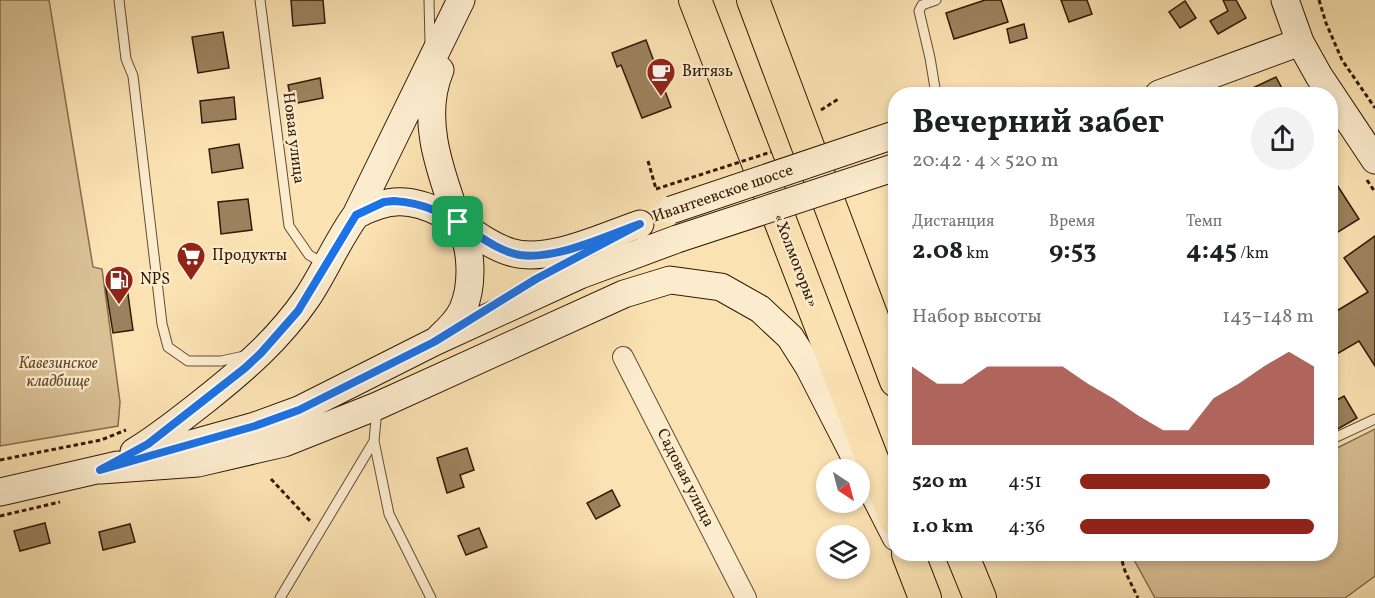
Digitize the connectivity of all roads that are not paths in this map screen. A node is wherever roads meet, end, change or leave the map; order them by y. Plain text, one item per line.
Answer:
1 (119, 0) edge
2 (260, 0) edge
3 (429, 0) edge
4 (461, 0) edge
5 (474, 0) edge
6 (677, 0) edge
7 (694, 0) edge
8 (753, 0) edge
9 (936, 0) edge
10 (1285, 0) edge
11 (710, 40) junction
12 (1300, 42) junction
13 (430, 64) junction
14 (935, 87) edge
15 (1178, 87) edge
16 (1326, 87) edge
17 (1338, 104) edge
18 (888, 137) edge
19 (1375, 159) edge
20 (888, 170) edge
21 (356, 215) junction
22 (458, 222) junction
23 (640, 224) junction
24 (326, 264) junction
25 (434, 342) junction
26 (261, 353) junction
27 (623, 357) dead end
28 (888, 360) edge
29 (377, 406) junction
30 (1375, 419) edge
31 (1338, 436) edge
32 (374, 441) junction
33 (100, 470) junction
34 (0, 492) edge
35 (888, 500) edge
36 (888, 521) edge
37 (909, 561) edge
38 (965, 561) edge
39 (924, 595) edge
40 (280, 598) edge
41 (432, 598) edge
42 (746, 598) edge
43 (980, 598) edge

1 - 26 lane
2 - 24 lane, Новая улица
3 - 13 lane
4 - 13 main road
5 - 22 main road
6 - 11 main road
7 - 11 highway, «Холмогоры»
8 - 28 highway
9 - 14 lane
10 - 12 main road
11 - 35 highway, «Холмогоры»
12 - 15 main road
12 - 16 main road
13 - 21 main road
17 - 19 main road
18 - 23 main road, Ивантеевское шоссе, bridge
20 - 25 main road, Ивантеевское шоссе, bridge
21 - 22 main road
21 - 24 main road
22 - 23 main road
22 - 25 main road
23 - 25 main road, Ивантеевское шоссе
24 - 26 main road
25 - 33 main road, Ивантеевское шоссе
26 - 33 main road
27 - 42 street, Садовая улица
29 - 32 lane
29 - 33 main road
29 - 36 main road
30 - 31 lane
32 - 40 lane
32 - 41 lane
33 - 34 main road, Ивантеевское шоссе
37 - 39 highway
38 - 43 highway

